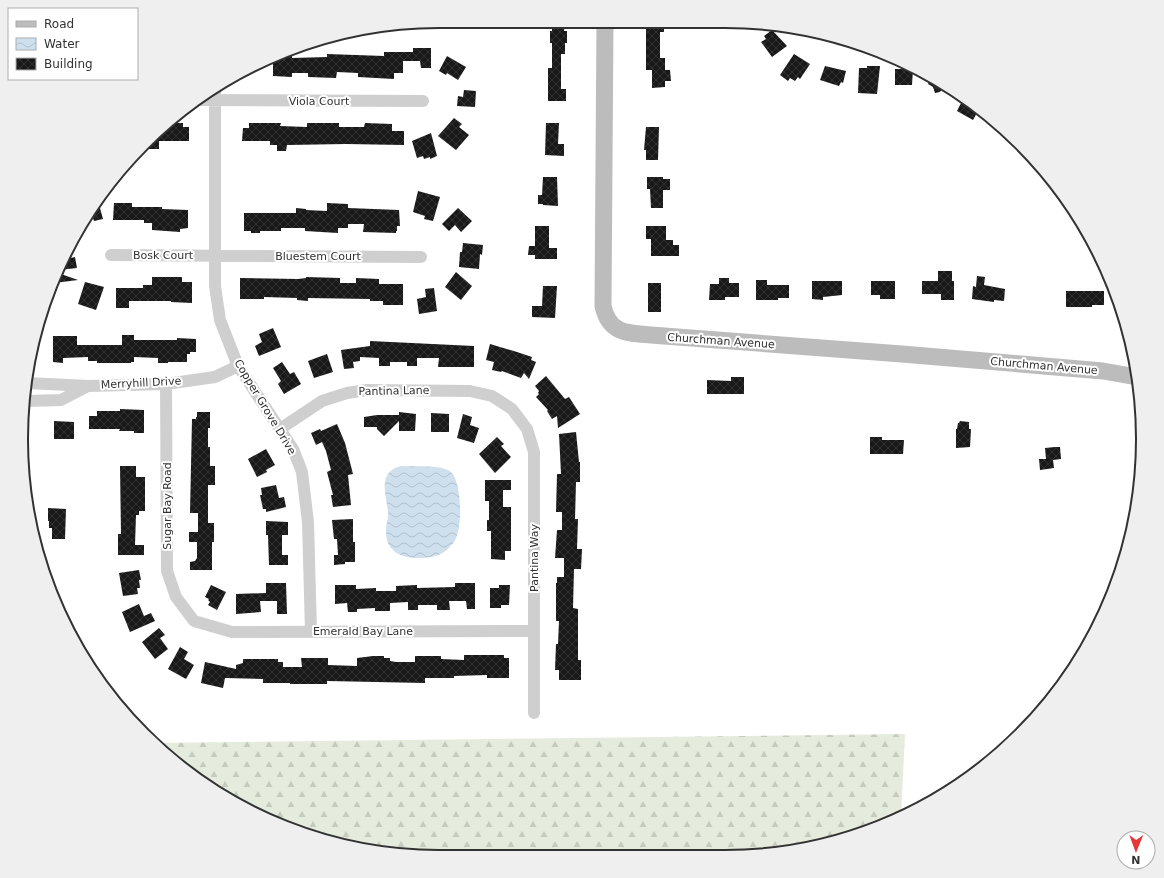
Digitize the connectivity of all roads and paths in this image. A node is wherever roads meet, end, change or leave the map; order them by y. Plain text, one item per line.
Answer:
1 (605, 28) edge
2 (215, 94) edge
3 (207, 100) edge
4 (215, 100) junction
5 (422, 101) dead end
6 (111, 255) dead end
7 (214, 256) junction
8 (421, 257) dead end
9 (238, 366) junction
10 (1131, 376) edge
11 (32, 383) edge
12 (166, 384) junction
13 (89, 386) junction
14 (30, 401) edge
15 (512, 409) joint
16 (280, 429) junction
17 (194, 621) joint
18 (534, 630) junction
19 (310, 632) junction
20 (534, 713) dead end

1 - 10 street, Churchman Avenue
2 - 4 street, Copper Grove Drive
3 - 4 street, Viola Court
4 - 5 street, Viola Court
4 - 7 street, Copper Grove Drive
6 - 7 street, Bosk Court
7 - 8 street, Bluestem Court
7 - 9 street, Copper Grove Drive
9 - 12 street, Merryhill Drive
9 - 16 street, Copper Grove Drive
11 - 13 street, Merryhill Drive
12 - 13 street, Merryhill Drive
12 - 17 street, Sugar Bay Road
13 - 14 street, Merryhill Drive
15 - 16 street, Pantina Lane
15 - 18 street, Pantina Way
16 - 19 street, Copper Grove Drive
17 - 19 street, Emerald Bay Lane
18 - 19 street, Emerald Bay Lane
18 - 20 street, Pantina Way

